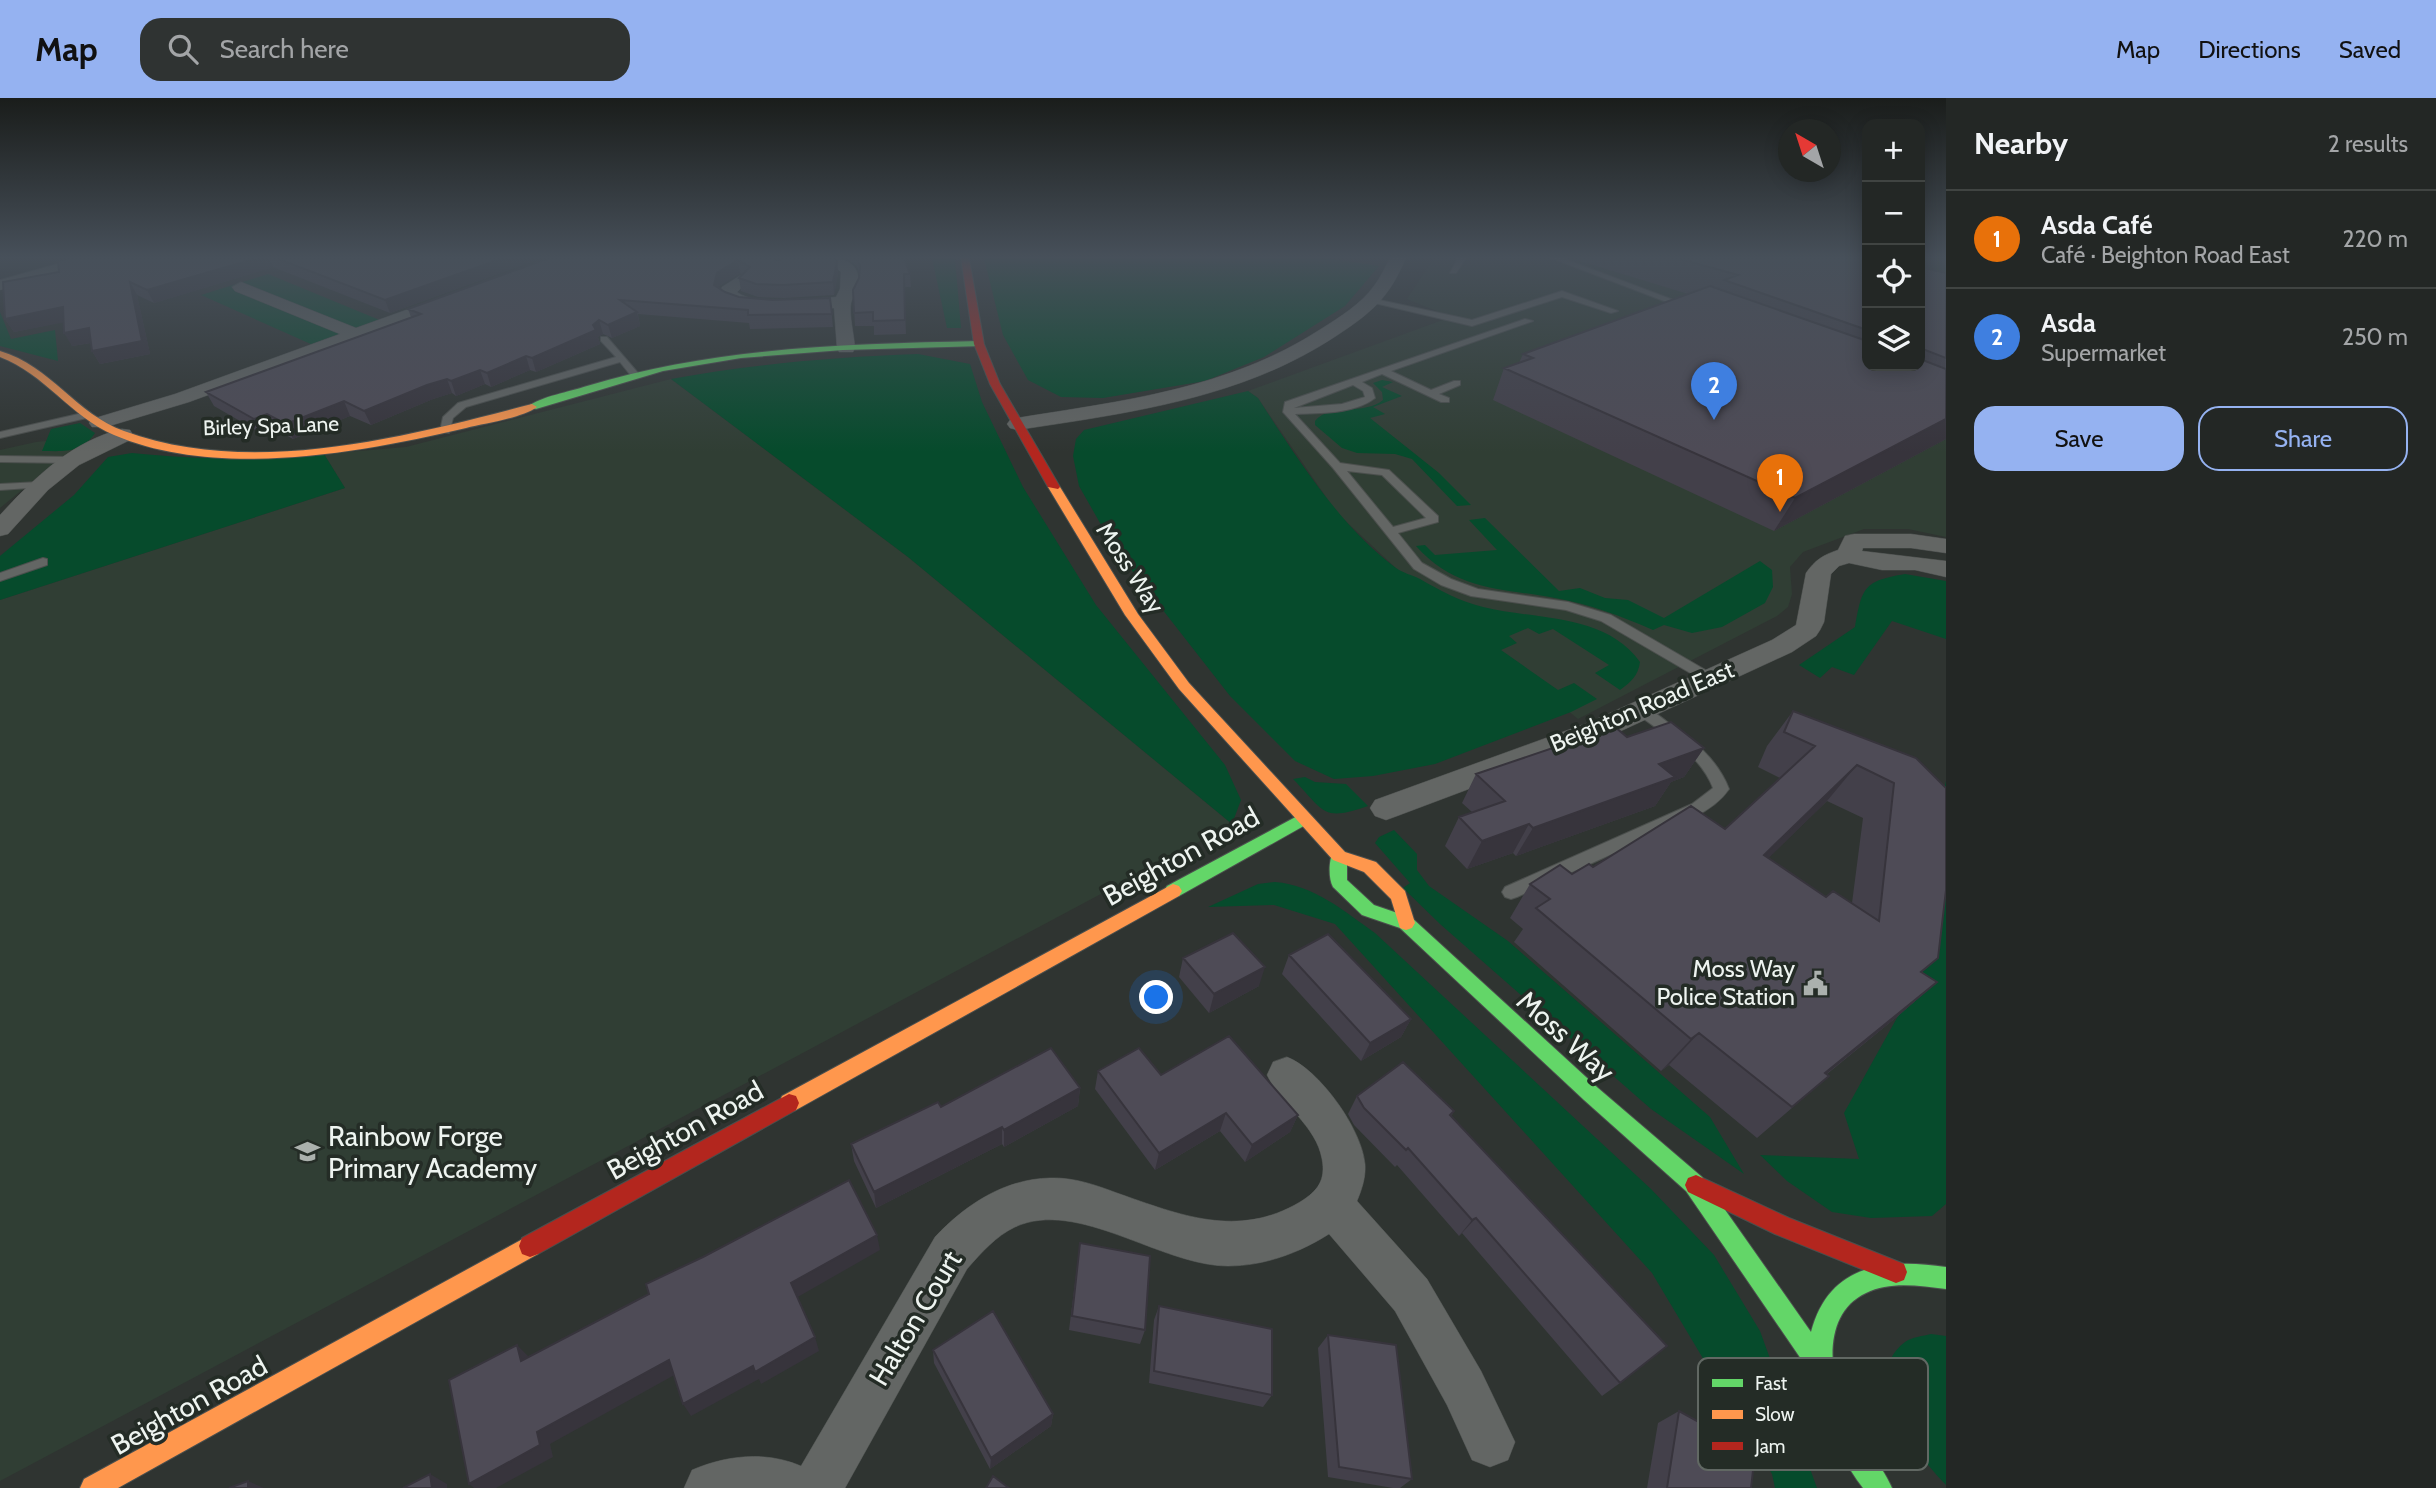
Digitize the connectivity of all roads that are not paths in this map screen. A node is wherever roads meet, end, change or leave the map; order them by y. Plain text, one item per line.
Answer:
1 (328, 323) edge
2 (390, 323) edge
3 (844, 323) edge
4 (976, 323) edge
5 (1340, 323) edge
6 (1523, 323) edge
7 (357, 335) junction
8 (604, 339) edge
9 (979, 344) junction
10 (846, 348) junction
11 (0, 354) edge
12 (620, 359) junction
13 (1383, 371) junction
14 (635, 375) junction
15 (1354, 381) junction
16 (1457, 383) dead end
17 (1432, 393) junction
18 (1446, 400) dead end
19 (1288, 411) junction
20 (93, 419) junction
21 (1017, 424) junction
22 (445, 430) junction
23 (0, 435) edge
24 (122, 435) junction
25 (0, 459) edge
26 (71, 460) junction
27 (1337, 466) junction
28 (40, 485) junction
29 (0, 487) edge
30 (0, 528) edge
31 (1390, 532) junction
32 (1946, 546) edge
33 (1848, 555) junction
34 (43, 562) dead end
35 (1946, 569) edge
36 (0, 577) edge
37 (1709, 678) junction
38 (1642, 711) junction
39 (1386, 808) dead end
40 (1303, 819) junction
41 (1339, 856) junction
42 (1511, 892) dead end
43 (1406, 923) junction
44 (1287, 1074) dead end
45 (1694, 1184) junction
46 (1333, 1206) junction
47 (1937, 1263) dead end
48 (1896, 1272) junction
49 (1918, 1273) junction
50 (1946, 1278) edge
51 (1815, 1358) edge
52 (1820, 1358) edge
53 (1490, 1442) dead end
54 (1858, 1470) edge
55 (1866, 1470) edge
56 (93, 1488) edge
57 (710, 1488) edge
58 (792, 1488) edge
59 (817, 1488) edge
60 (1863, 1488) edge
61 (1879, 1488) edge

1 - 7 street
2 - 7 street
3 - 10 street
4 - 9 street, Moss Way
5 - 21 street
6 - 13 lane
7 - 20 street
8 - 12 lane
9 - 10 street, Birley Spa Lane
9 - 21 street, Moss Way
10 - 14 street, Birley Spa Lane
11 - 20 street, Birley Spa Lane
12 - 14 lane
12 - 22 lane
13 - 15 lane
13 - 17 lane
14 - 22 street, Birley Spa Lane
15 - 19 lane
15 - 19 lane
16 - 17 lane
17 - 18 lane
19 - 27 lane
20 - 23 lane
20 - 24 street, Birley Spa Lane
21 - 40 street, Moss Way
22 - 24 street, Birley Spa Lane
24 - 26 street
25 - 26 lane
26 - 28 street
27 - 31 lane
27 - 31 lane
28 - 29 lane
28 - 30 street
31 - 37 lane
32 - 33 street, Beighton Road East
33 - 35 street
33 - 37 street, Beighton Road East
34 - 36 lane
37 - 38 street, Beighton Road East
38 - 39 street, Beighton Road East
38 - 42 lane
40 - 41 street, Moss Way
40 - 56 street, Beighton Road
41 - 43 street, Moss Way
41 - 43 street, Moss Way
43 - 45 street, Moss Way
44 - 46 street
45 - 48 street, Moss Way
45 - 51 street, Moss Way
46 - 53 street
46 - 59 street, Halton Court
47 - 49 street
48 - 49 street
48 - 52 street
49 - 50 street
54 - 60 street
55 - 61 street
57 - 58 street

